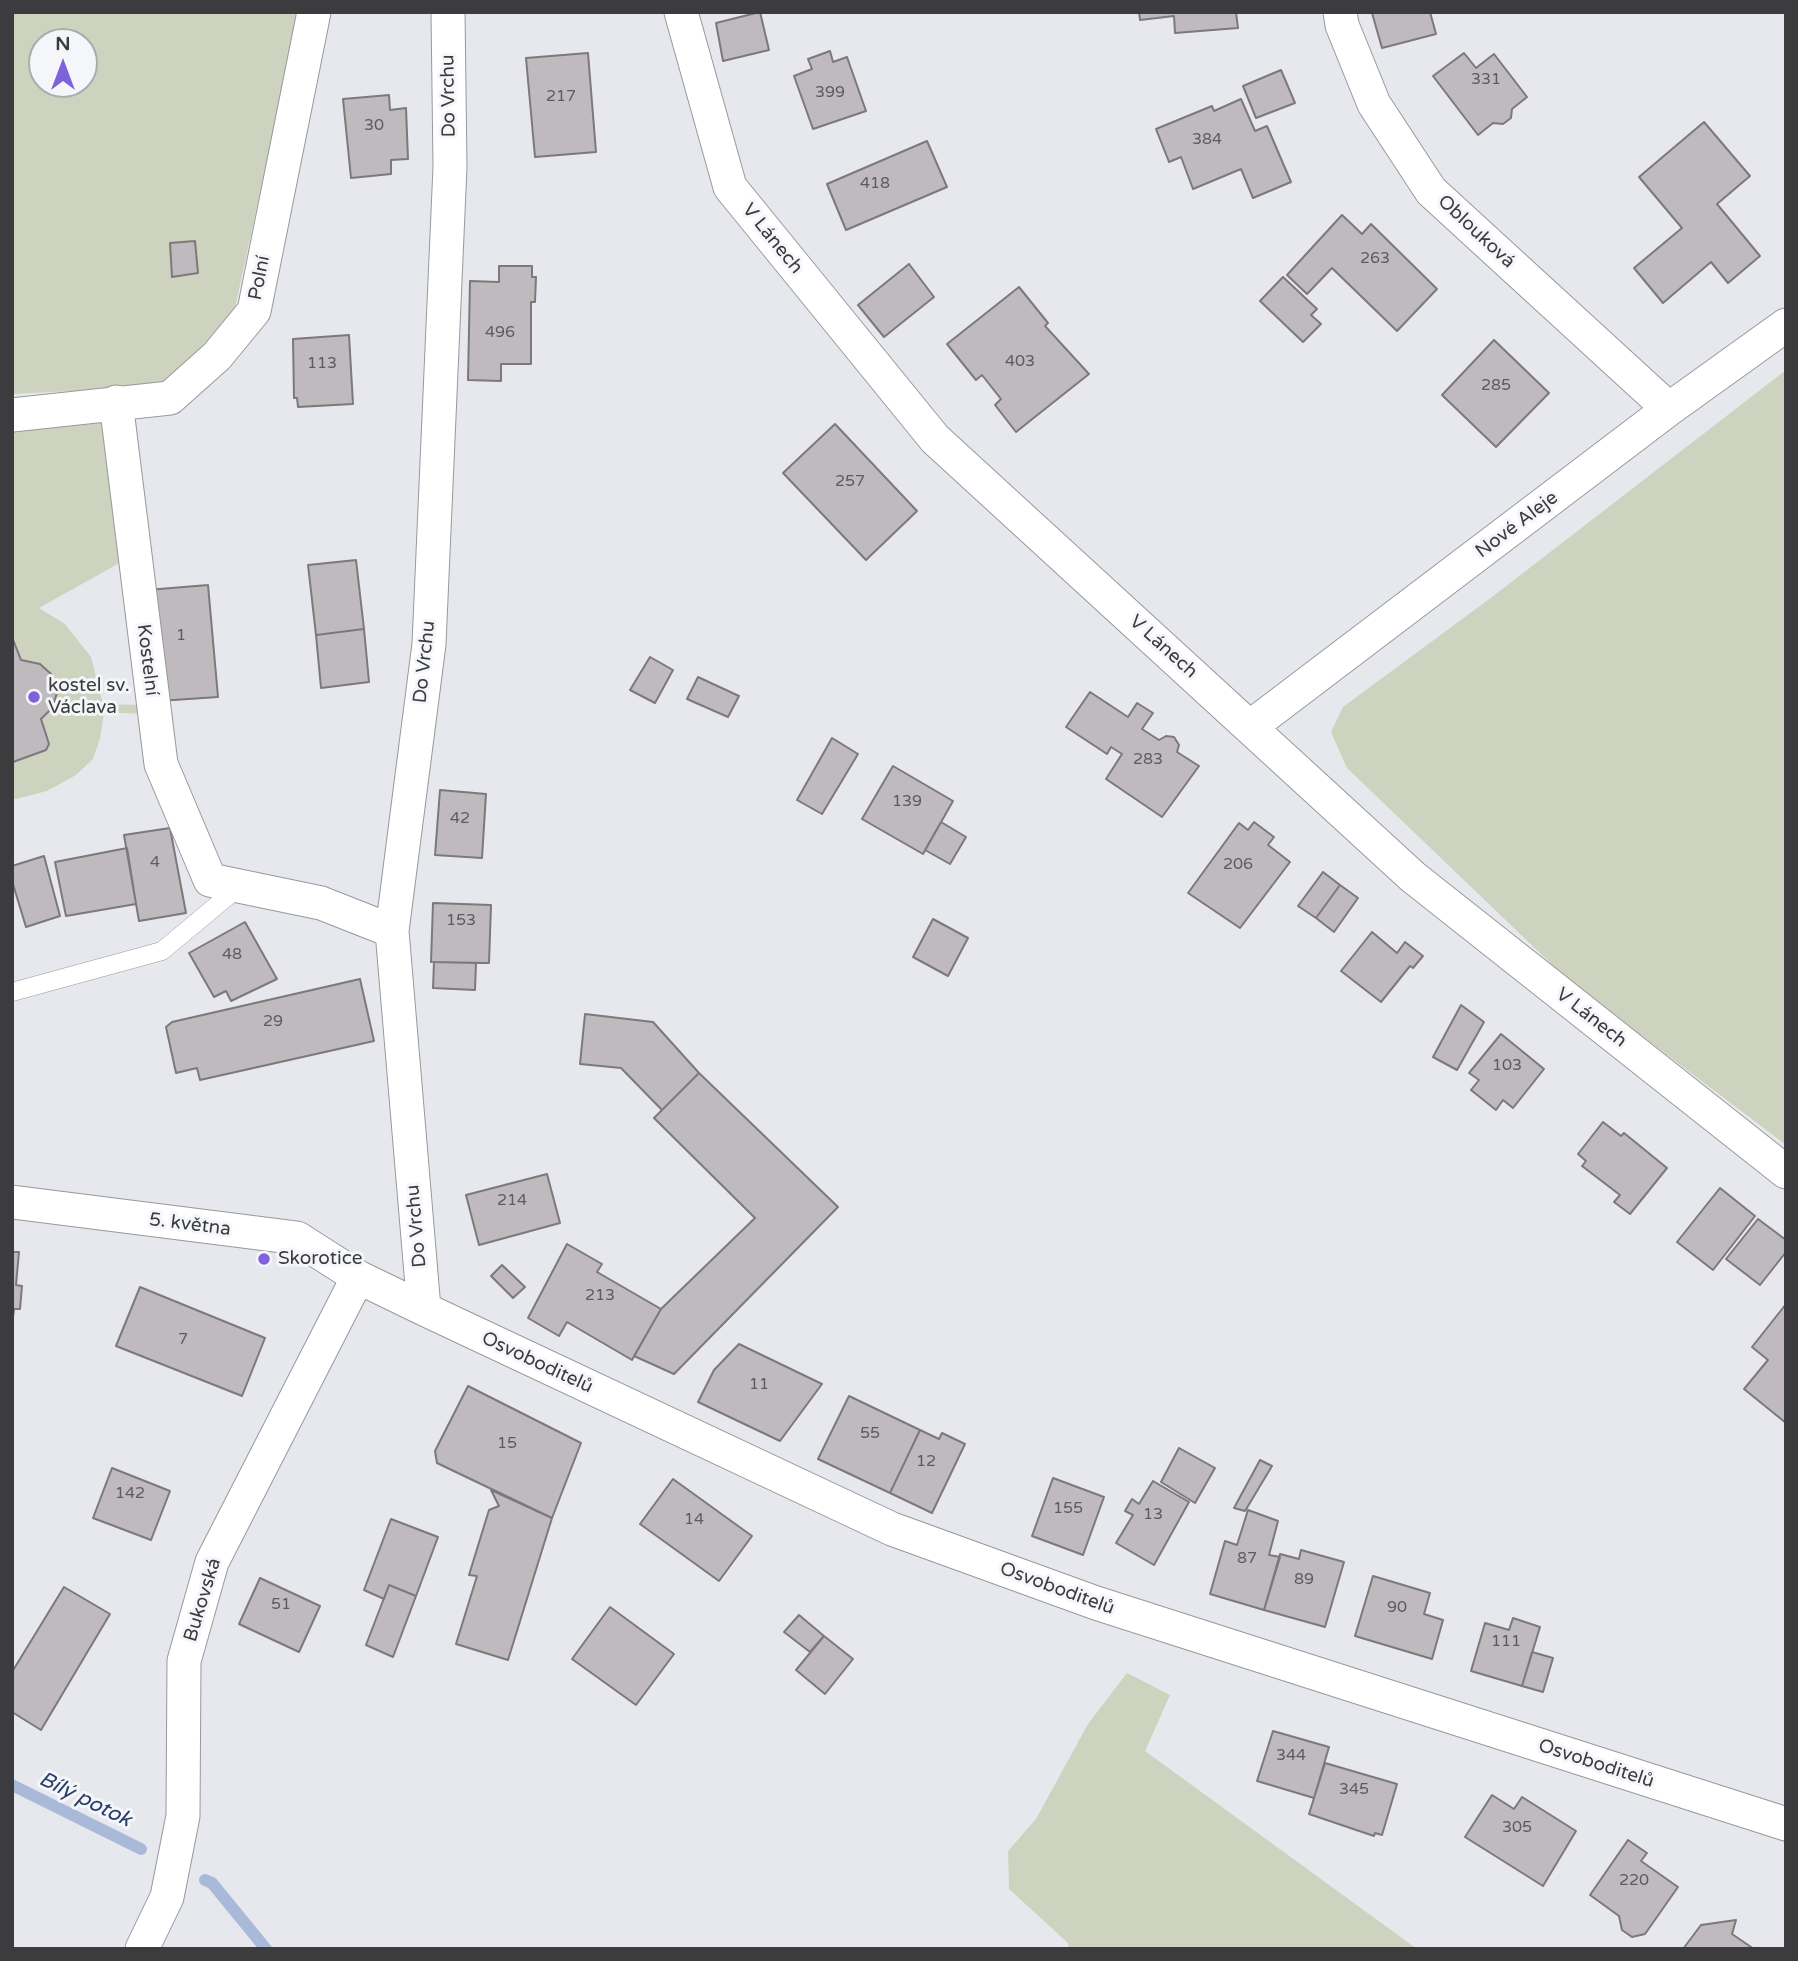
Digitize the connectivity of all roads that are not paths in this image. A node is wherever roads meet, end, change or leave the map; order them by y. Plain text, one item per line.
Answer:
1 (314, 12) edge
2 (448, 12) edge
3 (681, 12) edge
4 (1340, 12) edge
5 (1786, 325) edge
6 (116, 402) junction
7 (1669, 409) junction
8 (12, 415) edge
9 (1250, 727) junction
10 (240, 886) junction
11 (392, 931) junction
12 (12, 992) edge
13 (1786, 1172) edge
14 (12, 1202) edge
15 (358, 1277) junction
16 (424, 1310) junction
17 (1786, 1824) edge
18 (142, 1949) edge

1 - 6 street, Polní
2 - 11 street, Do Vrchu
3 - 9 street, V Lánech
4 - 7 street, Oblouková
5 - 7 street, Nové Aleje
6 - 8 street, Polní
6 - 10 street, Kostelní
7 - 9 street, Nové Aleje
9 - 13 street, V Lánech
10 - 11 street, Kostelní
10 - 12 lane
11 - 16 street, Do Vrchu
14 - 15 street, 5. května
15 - 16 street, Osvoboditelů
15 - 18 street, Bukovská
16 - 17 street, Osvoboditelů

